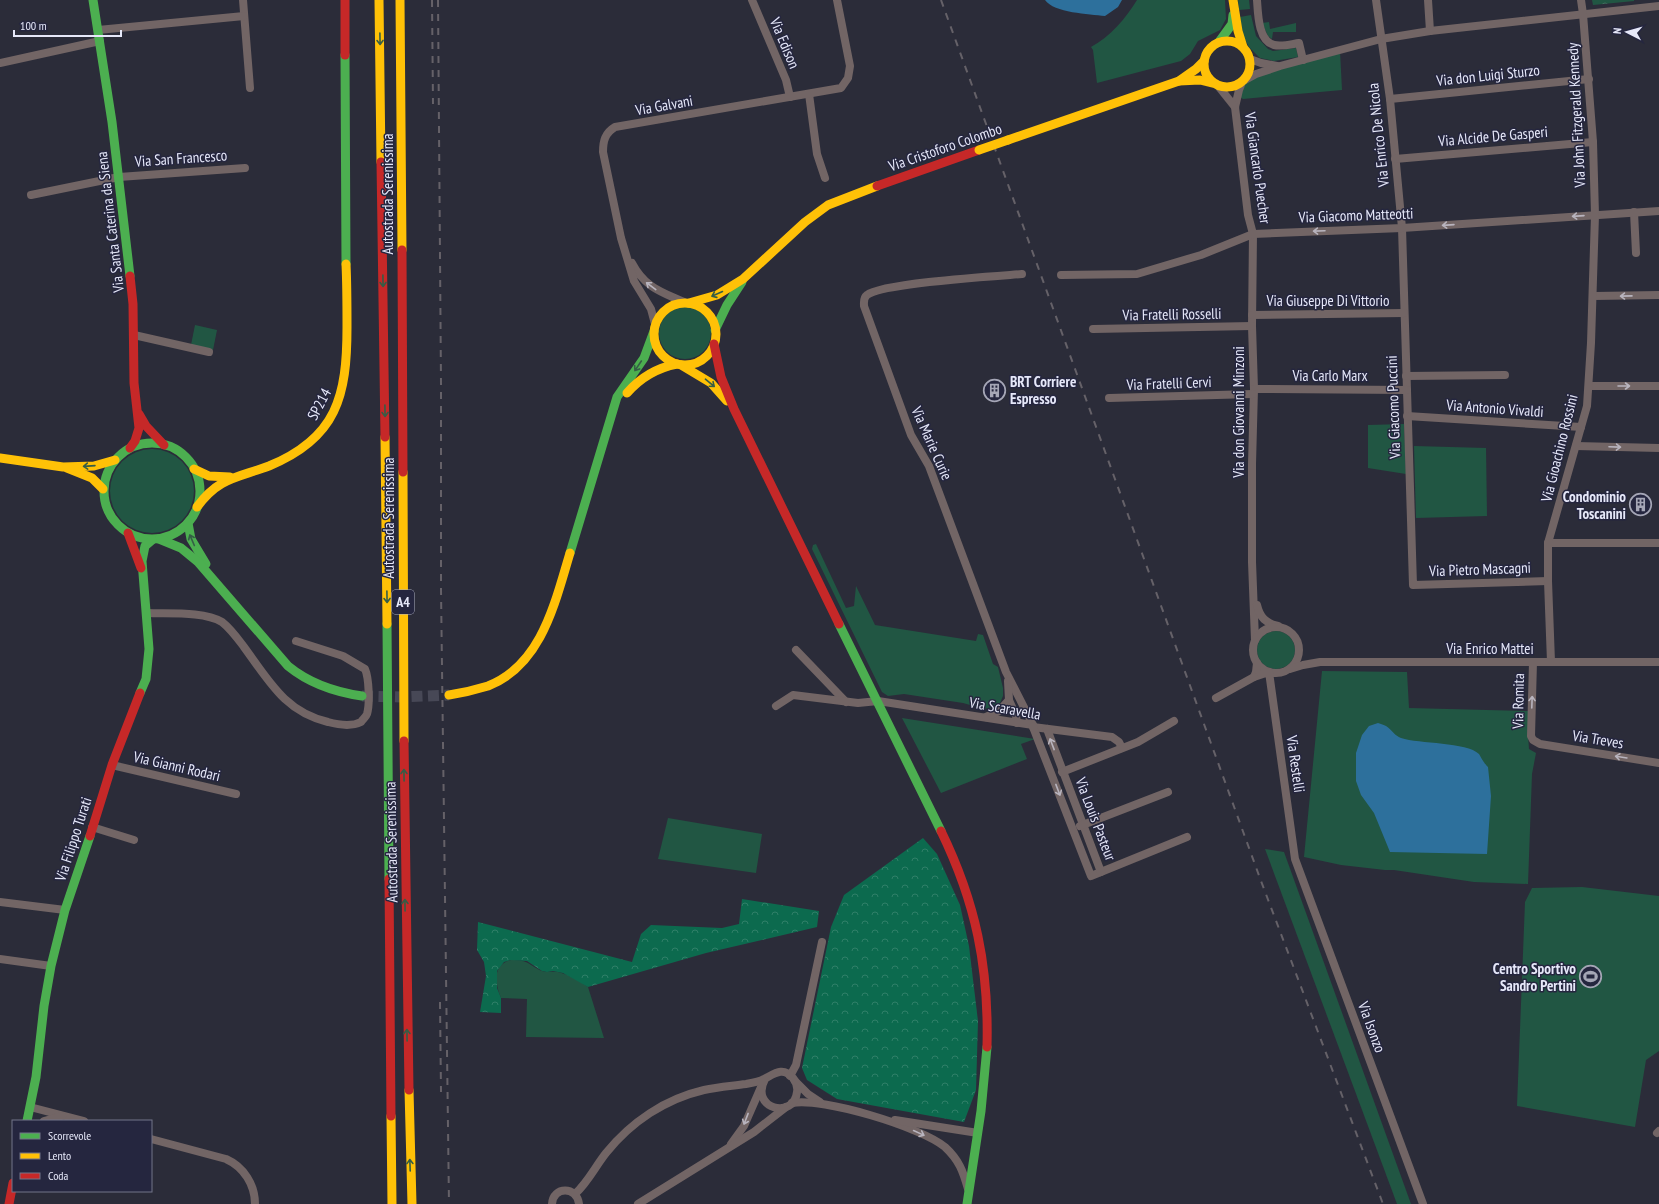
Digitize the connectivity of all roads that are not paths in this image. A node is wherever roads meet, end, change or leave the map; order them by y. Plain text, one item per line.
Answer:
1 (93, 0) edge
2 (243, 0) edge
3 (345, 0) edge
4 (379, 0) edge
5 (400, 0) edge
6 (752, 0) edge
7 (836, 0) edge
8 (1257, 0) edge
9 (1376, 0) edge
10 (1428, 0) edge
11 (1581, 0) edge
12 (1233, 3) edge
13 (1659, 6) edge
14 (1583, 14) junction
15 (244, 16) junction
16 (98, 30) junction
17 (1430, 31) junction
18 (1381, 39) junction
19 (100, 41) junction
20 (1219, 42) junction
21 (1243, 47) junction
22 (1250, 59) junction
23 (1204, 60) junction
24 (1303, 60) junction
25 (0, 63) edge
26 (1280, 66) junction
27 (1588, 79) junction
28 (1180, 81) junction
29 (1244, 81) junction
30 (1216, 85) junction
31 (250, 88) dead end
32 (809, 94) junction
33 (790, 97) junction
34 (1390, 99) junction
35 (1235, 107) junction
36 (1593, 142) junction
37 (1394, 159) junction
38 (245, 168) dead end
39 (119, 177) junction
40 (825, 178) dead end
41 (31, 195) dead end
42 (1659, 211) edge
43 (1634, 212) junction
44 (1595, 214) junction
45 (1402, 228) junction
46 (1253, 234) junction
47 (626, 252) junction
48 (1636, 253) dead end
49 (1022, 274) dead end
50 (1061, 275) dead end
51 (743, 279) junction
52 (1659, 295) edge
53 (1594, 296) junction
54 (687, 303) junction
55 (1404, 313) junction
56 (1252, 315) junction
57 (1252, 326) junction
58 (655, 328) junction
59 (1094, 329) dead end
60 (715, 330) junction
61 (134, 335) junction
62 (714, 344) junction
63 (209, 352) dead end
64 (678, 364) junction
65 (1406, 376) junction
66 (1505, 376) dead end
67 (1589, 386) junction
68 (1659, 386) edge
69 (1407, 390) junction
70 (1254, 392) junction
71 (1108, 398) dead end
72 (614, 406) junction
73 (734, 409) junction
74 (138, 412) junction
75 (1407, 416) junction
76 (1581, 427) junction
77 (164, 444) junction
78 (1576, 446) junction
79 (130, 448) junction
80 (1659, 448) edge
81 (0, 458) edge
82 (115, 460) junction
83 (63, 467) junction
84 (194, 469) junction
85 (234, 476) junction
86 (104, 489) junction
87 (197, 507) junction
88 (188, 524) junction
89 (128, 533) junction
90 (156, 539) junction
91 (1548, 543) junction
92 (1659, 543) edge
93 (142, 570) junction
94 (214, 579) junction
95 (1548, 581) junction
96 (1413, 585) joint
97 (1254, 590) junction
98 (147, 613) junction
99 (1280, 627) junction
100 (1255, 640) junction
101 (296, 641) dead end
102 (1299, 646) junction
103 (796, 650) dead end
104 (1320, 662) junction
105 (1533, 662) junction
106 (1551, 662) junction
107 (1659, 662) edge
108 (1257, 663) junction
109 (1290, 669) junction
110 (1006, 672) junction
111 (1269, 672) junction
112 (1254, 677) junction
113 (449, 695) tunnel mouth
114 (362, 696) tunnel mouth
115 (1216, 698) dead end
116 (1009, 700) junction
117 (878, 701) junction
118 (846, 702) junction
119 (776, 706) dead end
120 (985, 717) junction
121 (1174, 721) dead end
122 (1017, 722) junction
123 (1033, 726) junction
124 (1047, 729) junction
125 (1533, 740) joint
126 (1122, 748) junction
127 (1659, 763) edge
128 (112, 764) junction
129 (1062, 770) junction
130 (1051, 773) junction
131 (1168, 792) dead end
132 (236, 794) dead end
133 (1083, 825) junction
134 (92, 827) junction
135 (1073, 829) junction
136 (1187, 837) dead end
137 (134, 840) dead end
138 (1295, 859) joint
139 (1101, 872) junction
140 (0, 902) edge
141 (65, 910) junction
142 (822, 942) dead end
143 (0, 959) edge
144 (51, 966) junction
145 (793, 1078) junction
146 (763, 1081) junction
147 (744, 1085) junction
148 (760, 1094) junction
149 (753, 1102) junction
150 (789, 1105) junction
151 (829, 1105) junction
152 (30, 1106) junction
153 (65, 1116) junction
154 (883, 1119) junction
155 (27, 1120) edge
156 (48, 1120) edge
157 (80, 1120) edge
158 (978, 1133) junction
159 (152, 1139) edge
160 (725, 1149) junction
161 (12, 1188) edge
162 (969, 1191) junction
163 (575, 1194) junction
164 (9, 1204) edge
165 (255, 1204) edge
166 (392, 1204) edge
167 (412, 1204) edge
168 (552, 1204) edge
169 (579, 1204) edge
170 (638, 1204) edge
171 (967, 1204) edge
172 (1423, 1204) edge

1 - 16 main road
2 - 15 street
3 - 85 main road, SP214 / SP214
4 -> 166 main road, Autostrada Serenissima / A4
167 -> 5 main road, Autostrada Serenissima / A4
6 - 33 street, Via Edison
7 - 32 street, Via Galvani
8 - 24 street
9 - 18 street, Via Enrico De Nicola
10 - 17 street
11 - 14 street, Via John Fitzgerald Kennedy
12 - 20 main road
12 - 21 main road
13 - 14 street
14 - 17 street
14 - 27 street, Via John Fitzgerald Kennedy
15 - 16 street
15 - 31 street
16 - 19 main road, Via Santa Caterina da Siena
17 - 18 street
18 - 24 street
18 - 34 street, Via Enrico De Nicola
19 - 25 street
19 - 39 main road, Via Santa Caterina da Siena
20 - 21 main road
20 - 23 main road
21 - 22 main road
22 - 26 street
22 - 29 main road
23 - 28 main road, Via Cristoforo Colombo
23 - 30 main road
24 - 26 street
26 - 29 street
27 - 34 street, Via don Luigi Sturzo
27 - 36 street, Via John Fitzgerald Kennedy
28 - 30 main road, Via Cristoforo Colombo
28 - 51 main road, Via Cristoforo Colombo, bridge
29 - 30 main road
29 - 35 street, Via Giancarlo Puecher
30 - 35 street, Via Giancarlo Puecher
32 - 33 street, Via Galvani
32 - 40 street
33 - 47 street, Via Galvani
34 - 37 street, Via Enrico De Nicola
35 - 46 street, Via Giancarlo Puecher
36 - 37 street, Via Alcide De Gasperi
36 - 44 street, Via John Fitzgerald Kennedy
37 - 45 street, Via Enrico De Nicola
38 - 39 street, Via San Francesco
39 - 41 street, Via San Francesco
39 - 61 main road, Via Santa Caterina da Siena
42 - 43 street, Via Giacomo Matteotti
43 - 44 street, Via Giacomo Matteotti
43 - 48 street
44 -> 45 street, Via Giacomo Matteotti
44 - 53 street, Via Gioachino Rossini
45 -> 46 street, Via Giacomo Matteotti
45 - 55 street, Via Giacomo Puccini
46 - 50 street, Via Giacomo Matteotti
46 - 56 street, Via don Giovanni Minzoni
54 -> 47 street, Via Galvani
47 - 58 street, Via Galvani
49 - 110 street, Via Marie Curie
51 -> 54 main road, Via Cristoforo Colombo
51 - 60 main road, Via Cristoforo Colombo
52 -> 53 street
53 - 67 street, Via Gioachino Rossini
54 - 58 main road
54 - 60 main road
55 - 56 street, Via Giuseppe Di Vittorio
55 - 65 street, Via Giacomo Puccini
56 - 57 street, Via don Giovanni Minzoni
57 - 59 street, Via Fratelli Rosselli
57 - 70 street, Via don Giovanni Minzoni
58 - 64 main road
58 -> 72 main road
60 - 62 main road
61 - 63 street
61 - 74 main road, Via Santa Caterina da Siena
62 - 64 main road
62 - 73 main road
64 - 72 main road
64 -> 73 main road
65 - 66 street
65 - 69 street, Via Giacomo Puccini
67 -> 68 street
67 - 76 street, Via Gioachino Rossini
69 - 70 street, Via Carlo Marx
69 - 75 street, Via Giacomo Puccini
70 - 71 street, Via Fratelli Cervi
70 - 97 street, Via don Giovanni Minzoni
72 - 113 main road
73 - 117 main road
74 - 77 main road, Via Santa Caterina da Siena
74 - 79 main road, Via Santa Caterina da Siena
75 - 76 street, Via Antonio Vivaldi
75 - 96 street, Via Giacomo Puccini
76 - 78 street, Via Gioachino Rossini
77 - 79 main road
77 - 84 main road
78 -> 80 street
78 - 91 street, Via Gioachino Rossini
79 - 82 main road
81 - 83 main road
82 -> 83 main road
82 - 86 main road
83 - 86 main road
84 - 85 main road, SP214
84 - 87 main road
85 - 87 main road, SP214
86 - 89 main road
87 - 88 main road
88 - 90 main road
94 -> 88 main road
89 - 90 main road
89 - 93 main road, Via Filippo Turati
90 - 93 main road, Via Filippo Turati
90 - 94 main road
91 - 92 street
91 - 95 street, Via Gioachino Rossini
93 - 98 main road, Via Filippo Turati
94 - 114 main road
95 - 96 street, Via Pietro Mascagni
95 - 106 street, Via Gioachino Rossini
97 - 99 street, Via don Giovanni Minzoni
97 - 100 street, Via don Giovanni Minzoni
98 - 101 street
98 - 128 main road, Via Filippo Turati
99 - 100 street
99 - 102 street
100 - 108 street
102 - 104 street, Via Enrico Mattei
102 - 109 street
103 - 118 street
104 - 105 street, Via Enrico Mattei
104 - 109 street, Via Enrico Mattei
105 - 106 street, Via Enrico Mattei
125 -> 105 street, Via Romita
106 - 107 street, Via Enrico Mattei
108 - 111 street
108 - 112 street
109 - 111 street
110 - 116 street
110 - 123 street, Via Marie Curie
111 - 112 street
111 - 138 street, Via Restelli
112 - 115 street
116 - 120 street
116 - 122 street
117 - 118 street, Via Scaravella
117 - 120 street, Via Scaravella
117 - 158 main road
118 - 119 street, Via Scaravella
120 - 122 street, Via Scaravella
121 - 126 street
122 - 123 street, Via Scaravella
123 - 124 street, Via Scaravella
123 - 130 street, Via Louis Pasteur
124 - 126 street, Via Scaravella
129 -> 124 street, Via Louis Pasteur
127 -> 125 street, Via Treves
126 - 129 street
128 - 132 street, Via Gianni Rodari
128 - 134 main road, Via Filippo Turati
129 - 130 street
129 - 133 street, Via Louis Pasteur
130 -> 135 street, Via Louis Pasteur
131 - 133 street
133 - 135 street
133 - 139 street, Via Louis Pasteur
134 - 137 street
134 - 141 main road, Via Filippo Turati
135 - 139 street, Via Louis Pasteur
136 - 139 street
138 - 172 street, Via Isonzo
140 - 141 street
141 - 144 main road, Via Filippo Turati
142 - 145 street
143 - 144 street
144 - 152 main road, Via Filippo Turati
145 - 146 street
145 - 150 street
145 - 151 street
146 - 147 street
146 - 148 street
147 - 148 street
147 - 149 street
147 - 163 street
148 - 149 street
148 - 150 street
149 -> 160 street
150 - 151 street
150 - 160 street
151 - 154 street
152 - 153 street
152 - 155 main road, Via Filippo Turati
153 - 156 street
153 - 157 street
154 - 158 street
154 -> 162 street
158 - 162 main road
159 - 165 street
160 - 170 street
161 - 164 main road
162 - 171 main road
163 - 168 street
163 - 169 street

